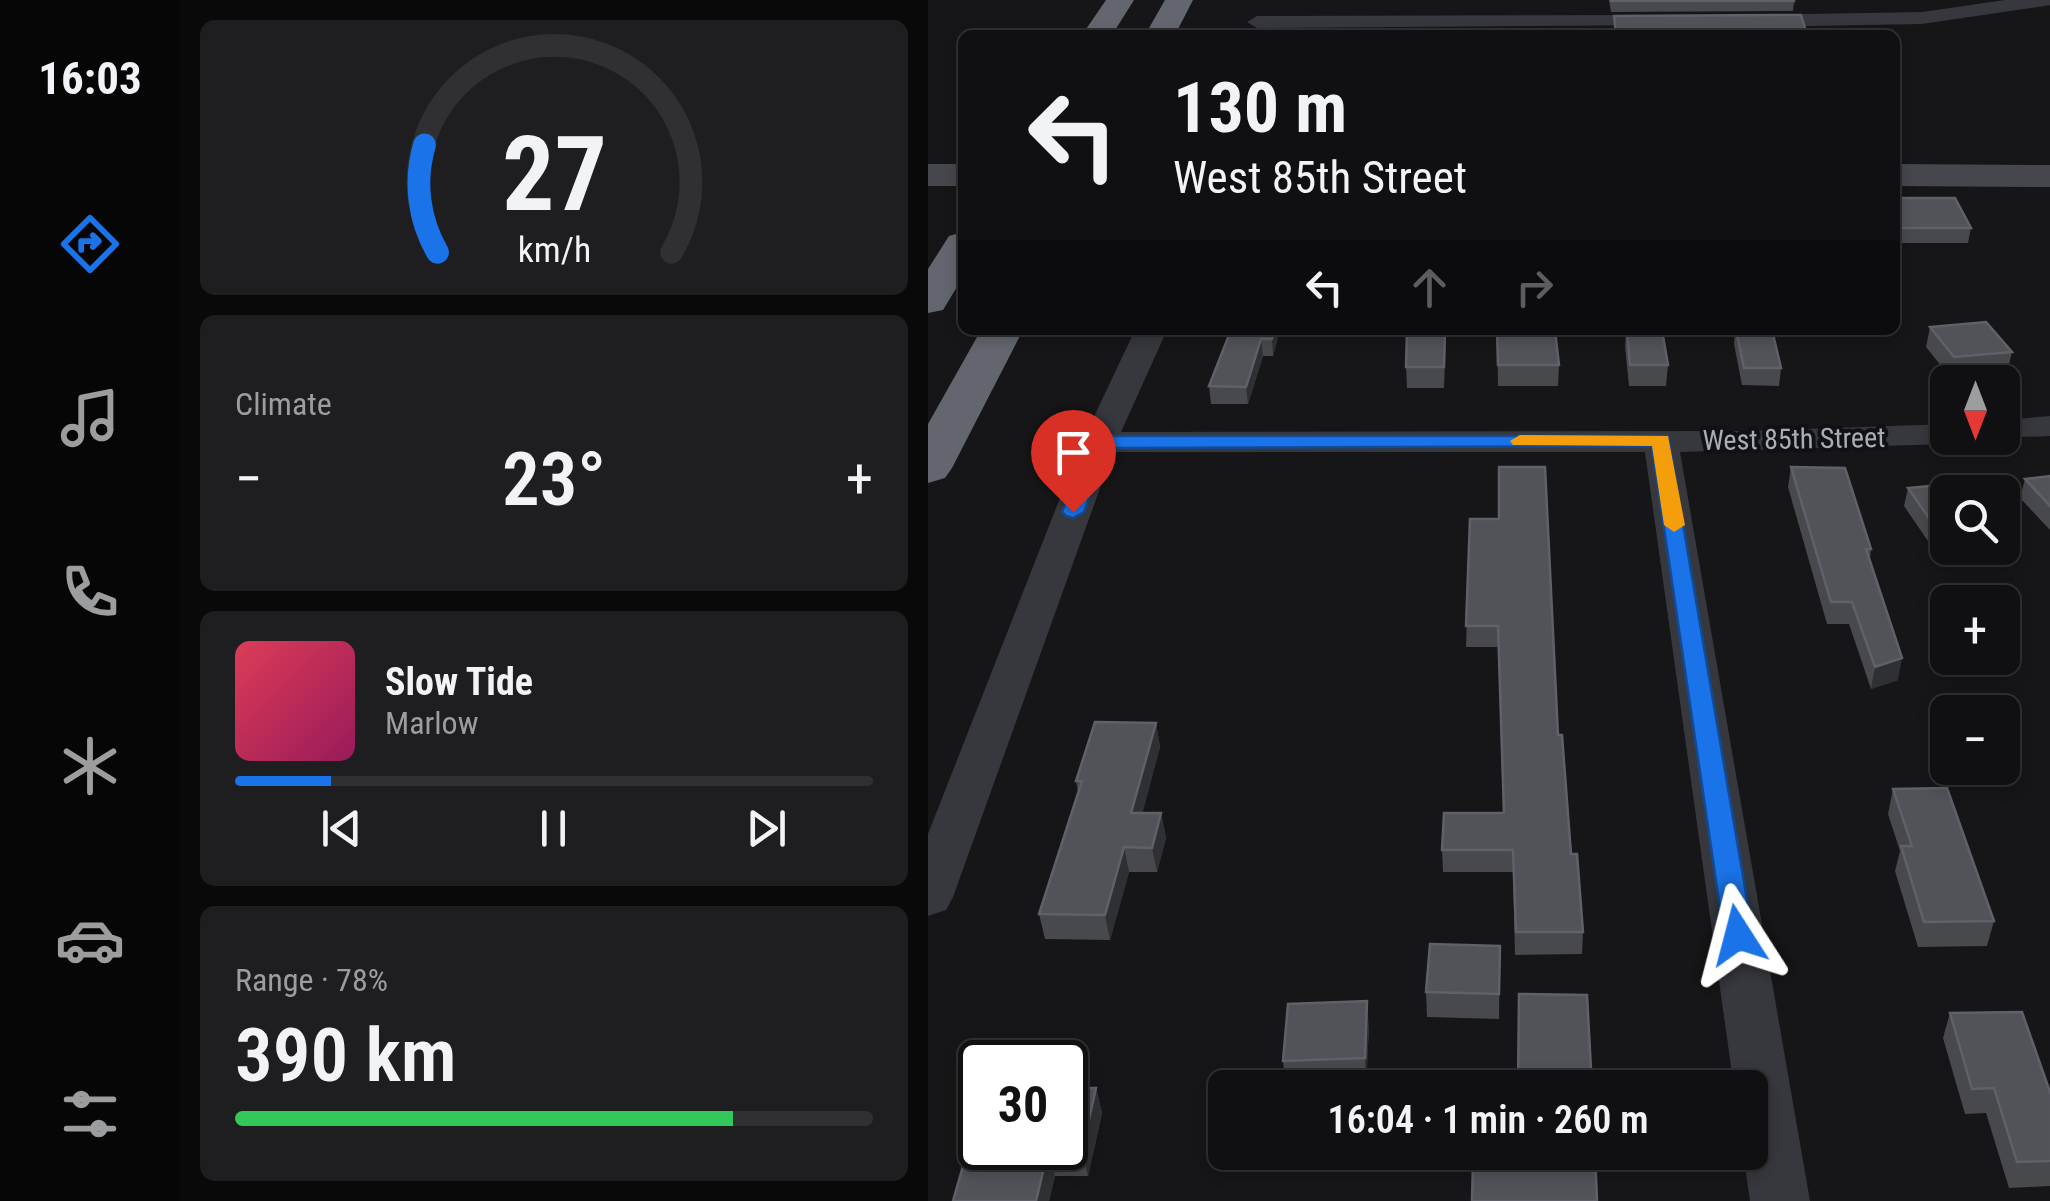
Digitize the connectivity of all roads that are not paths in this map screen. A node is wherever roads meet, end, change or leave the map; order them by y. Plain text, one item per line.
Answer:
1 (1120, 0) edge
2 (1179, 0) edge
3 (1262, 0) edge
4 (1848, 0) edge
5 (2048, 0) edge
6 (1549, 10) edge
7 (1698, 21) edge
8 (1736, 21) edge
9 (1860, 21) junction
10 (1255, 29) edge
11 (1100, 30) edge
12 (1163, 30) edge
13 (1900, 176) edge
14 (2050, 176) edge
15 (958, 252) edge
16 (928, 301) edge
17 (999, 335) edge
18 (1149, 335) edge
19 (2050, 426) edge
20 (2020, 429) edge
21 (1930, 434) edge
22 (1661, 440) junction
23 (1099, 442) junction
24 (928, 468) edge
25 (928, 897) edge
26 (1780, 1201) edge

1 - 11 highway
2 - 12 highway
3 - 10 street
4 - 9 street
5 - 9 street
6 - 7 street
6 - 10 street
8 - 9 street
13 - 14 street
15 - 16 highway
17 - 24 highway
18 - 23 street
19 - 20 street
21 - 22 street, West 85th Street
22 - 23 street, West 85th Street
22 - 26 street
23 - 25 street

